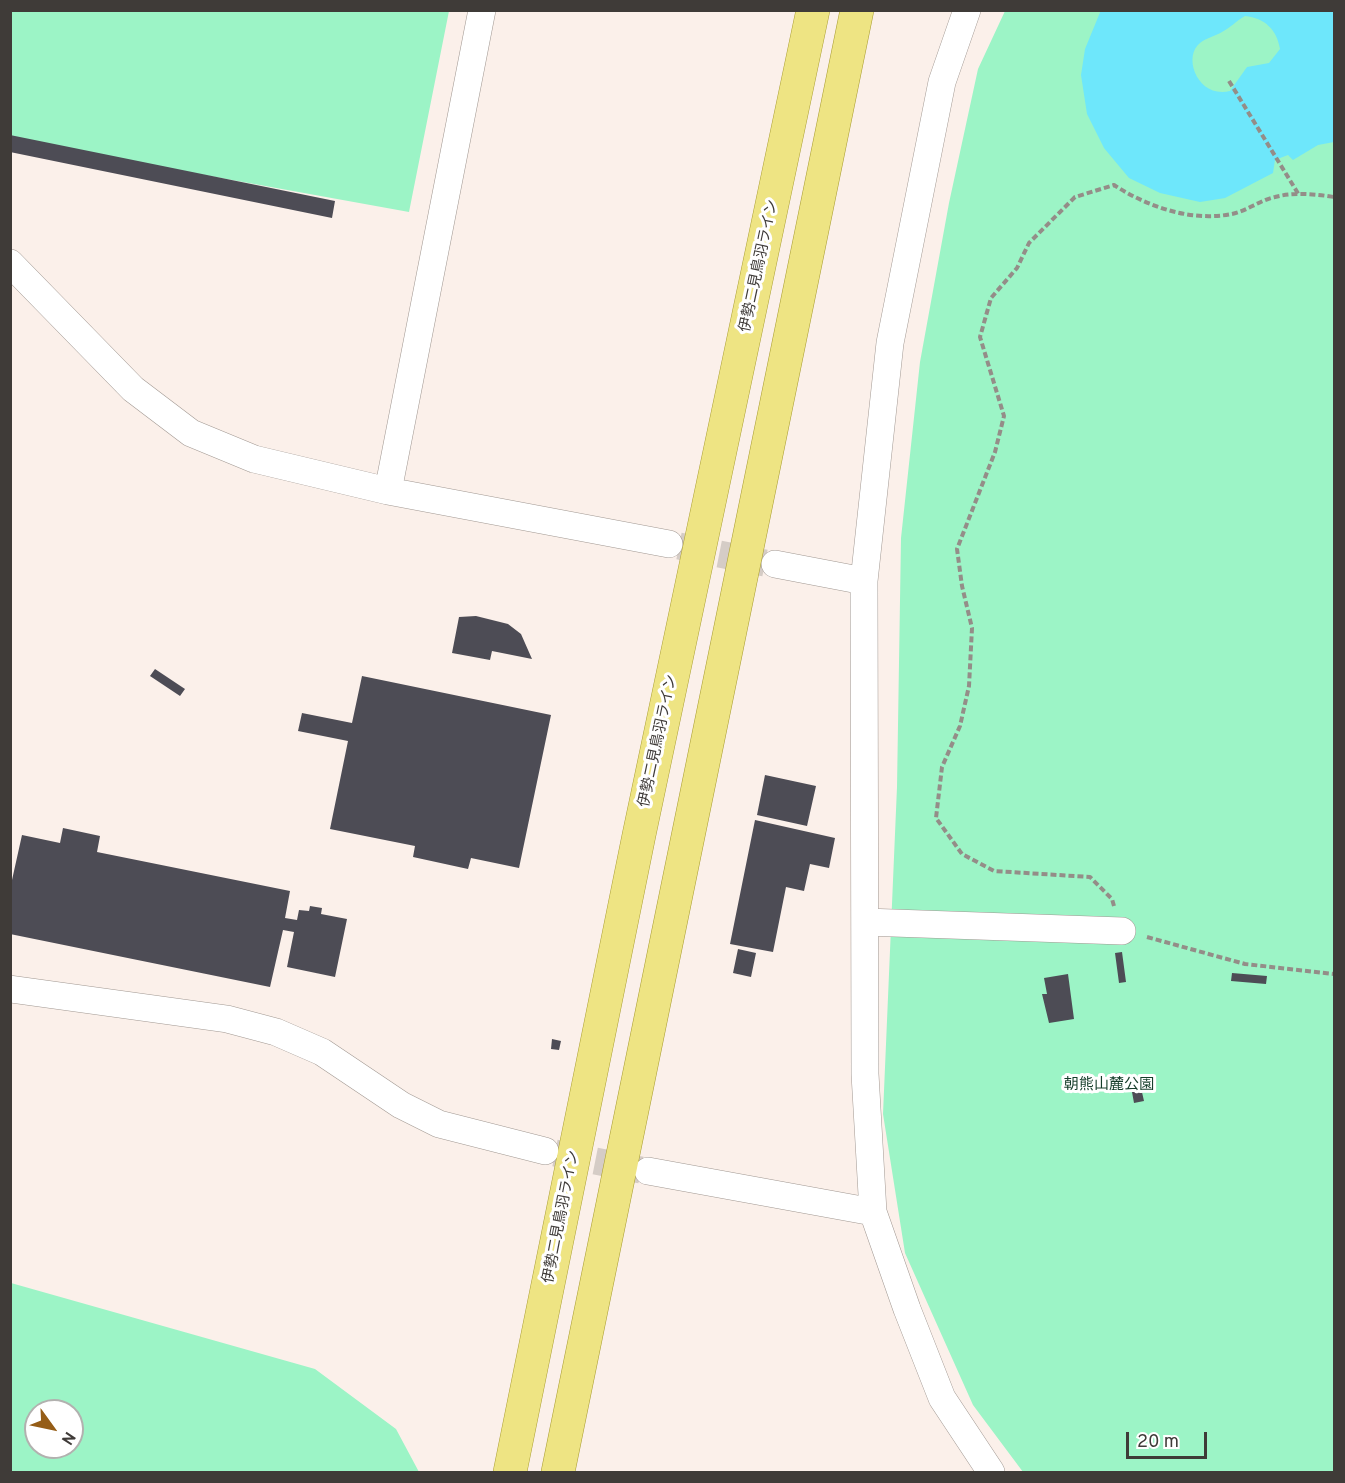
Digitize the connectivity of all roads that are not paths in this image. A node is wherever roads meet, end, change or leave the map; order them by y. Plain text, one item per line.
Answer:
1 (482, 10) edge
2 (790, 10) edge
3 (813, 10) edge
4 (857, 10) edge
5 (967, 10) edge
6 (770, 217) junction
7 (10, 262) edge
8 (388, 491) junction
9 (669, 544) tunnel mouth
10 (775, 564) tunnel mouth
11 (864, 581) junction
12 (865, 922) junction
13 (1122, 931) road end
14 (10, 988) edge
15 (545, 1151) tunnel mouth
16 (648, 1171) tunnel mouth
17 (873, 1212) junction
18 (510, 1473) edge
19 (558, 1473) edge
20 (991, 1473) edge

1 - 8 street
2 - 6 main road
3 - 6 main road, 伊勢二見鳥羽ライン
4 - 19 main road
5 - 11 street
6 - 18 main road, 伊勢二見鳥羽ライン
7 - 8 street
8 - 9 street
10 - 11 street
11 - 12 street
12 - 13 street
12 - 17 street
14 - 15 street
16 - 17 street
17 - 20 street

